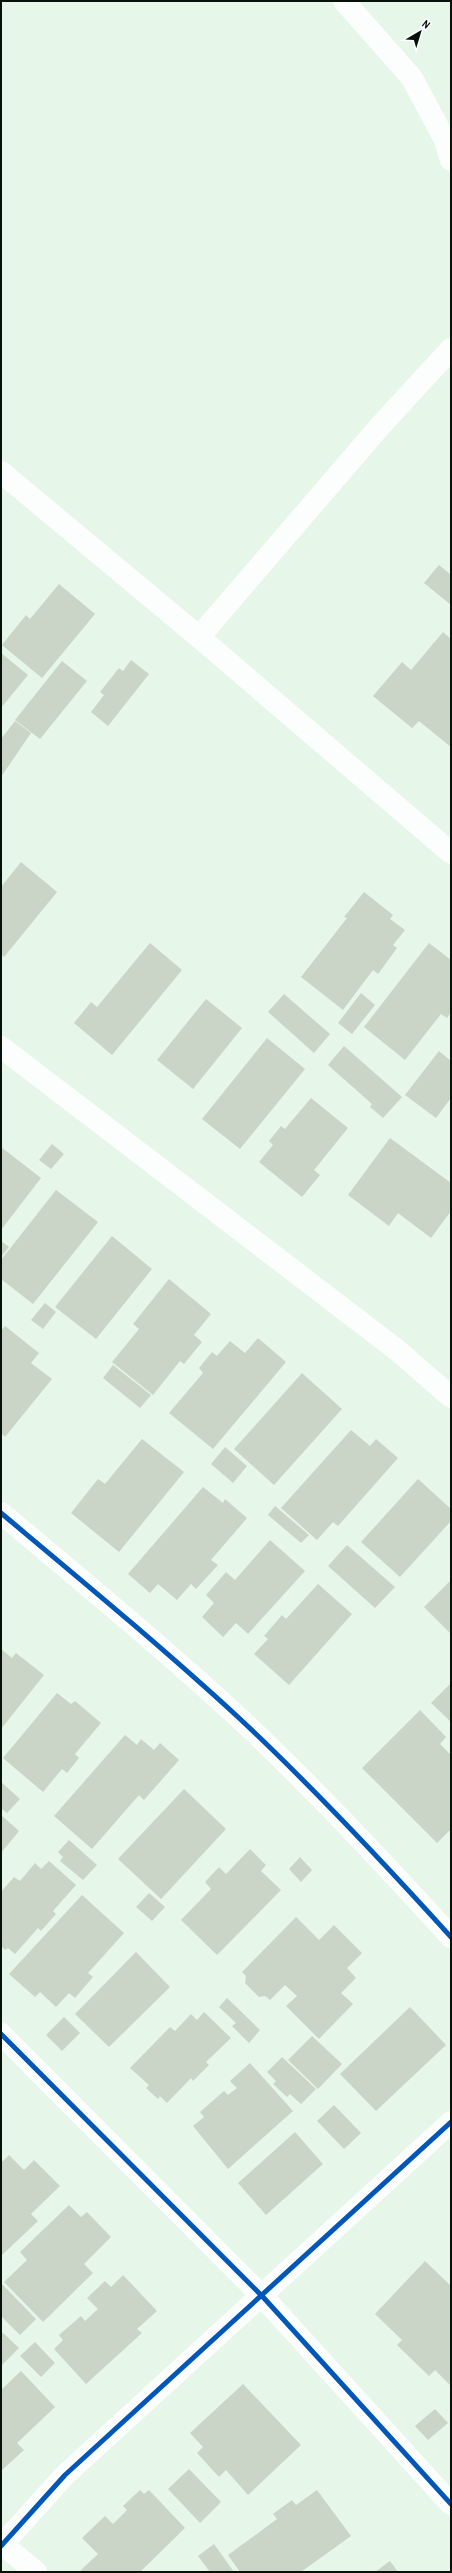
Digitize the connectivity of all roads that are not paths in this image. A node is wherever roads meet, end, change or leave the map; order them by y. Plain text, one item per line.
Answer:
1 (344, 1) edge
2 (451, 160) edge
3 (451, 349) edge
4 (1, 472) edge
5 (199, 637) junction
6 (451, 853) edge
7 (1, 1047) edge
8 (451, 1397) edge
9 (1, 1513) edge
10 (451, 1937) edge
11 (1, 2034) edge
12 (451, 2122) edge
13 (263, 2297) junction
14 (451, 2504) edge
15 (1, 2544) edge
16 (36, 2572) edge

1 - 2 street
3 - 5 street
4 - 5 street
5 - 6 street
7 - 8 street
9 - 10 street
11 - 13 street
12 - 13 street
13 - 14 street
13 - 15 street
15 - 16 street

